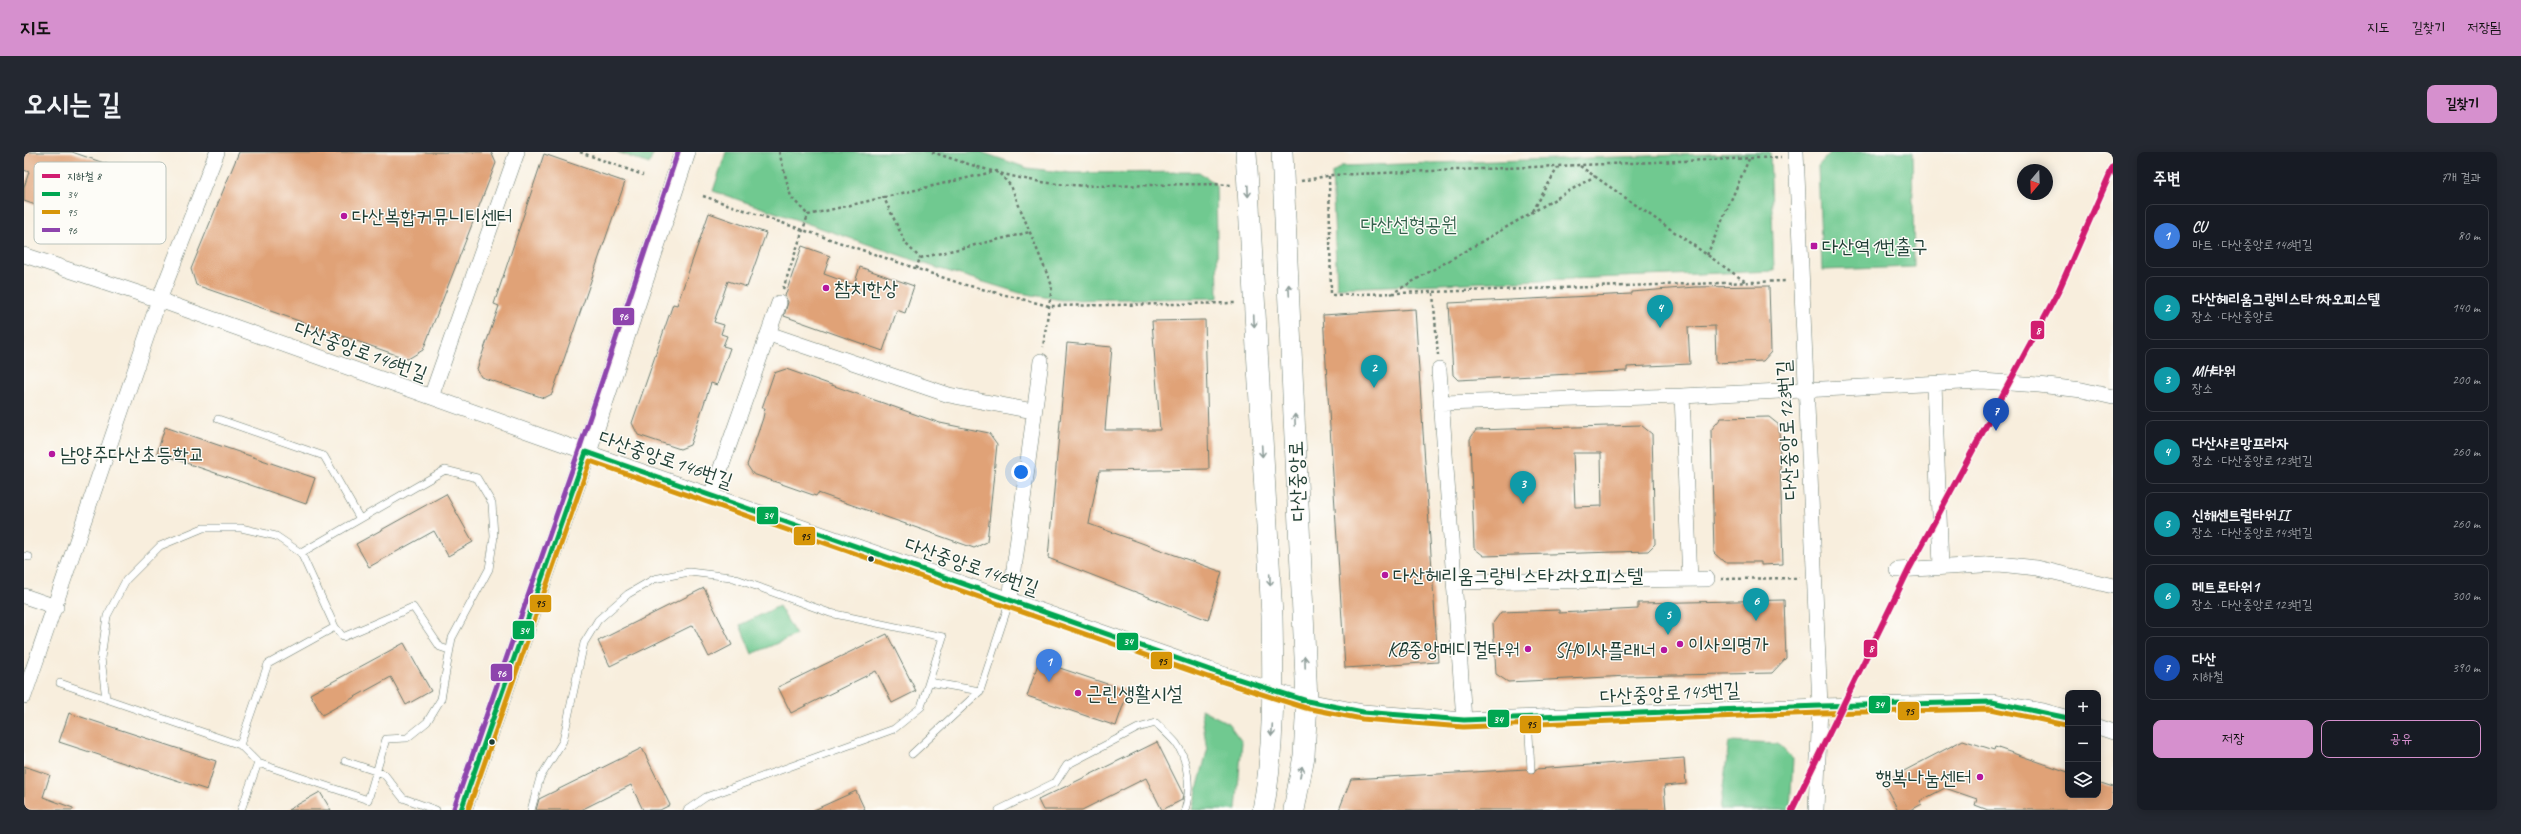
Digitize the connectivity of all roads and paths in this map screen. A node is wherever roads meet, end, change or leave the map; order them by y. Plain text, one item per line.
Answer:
1 (217, 152) edge
2 (517, 152) edge
3 (580, 152) edge
4 (685, 152) edge
5 (779, 152) edge
6 (932, 152) edge
7 (1246, 152) edge
8 (1282, 152) edge
9 (1796, 154) edge
10 (1749, 159) junction
11 (1579, 165) junction
12 (1558, 166) junction
13 (997, 171) junction
14 (643, 175) dead end
15 (1329, 176) junction
16 (1595, 176) junction
17 (1283, 184) junction
18 (1248, 185) junction
19 (703, 196) dead end
20 (883, 196) junction
21 (1533, 212) junction
22 (808, 215) junction
23 (803, 230) junction
24 (1030, 232) junction
25 (24, 255) edge
26 (1707, 255) junction
27 (920, 258) junction
28 (916, 269) junction
29 (1801, 280) junction
30 (1746, 282) junction
31 (1434, 293) junction
32 (1390, 295) junction
33 (159, 300) junction
34 (1253, 302) junction
35 (779, 303) joint
36 (1049, 306) junction
37 (769, 334) junction
38 (1041, 361) joint
39 (1439, 370) joint
40 (1934, 384) junction
41 (1805, 391) junction
42 (1682, 396) junction
43 (430, 397) junction
44 (2113, 397) edge
45 (1441, 403) junction
46 (1033, 411) junction
47 (218, 419) dead end
48 (586, 452) junction
49 (711, 496) junction
50 (360, 519) junction
51 (301, 553) junction
52 (1942, 567) junction
53 (1897, 570) dead end
54 (1814, 578) junction
55 (1690, 579) junction
56 (1707, 579) joint
57 (1455, 582) junction
58 (2113, 586) edge
59 (24, 596) edge
60 (1010, 600) junction
61 (56, 607) junction
62 (335, 626) junction
63 (449, 650) junction
64 (929, 682) junction
65 (60, 683) dead end
66 (980, 691) junction
67 (1274, 691) junction
68 (24, 696) edge
69 (106, 699) junction
70 (1307, 701) junction
71 (1820, 706) junction
72 (2065, 717) edge
73 (1528, 718) junction
74 (1464, 720) junction
75 (2101, 728) edge
76 (2113, 732) edge
77 (240, 745) junction
78 (912, 754) dead end
79 (345, 761) dead end
80 (258, 763) junction
81 (1531, 769) dead end
82 (376, 772) junction
83 (241, 810) edge
84 (436, 810) edge
85 (461, 810) edge
86 (531, 810) edge
87 (687, 810) edge
88 (999, 810) edge
89 (1186, 810) edge
90 (1263, 810) edge
91 (1294, 810) edge
92 (1816, 810) edge

1 - 33 street
2 - 43 street
3 - 14 path
4 - 48 street
5 - 22 path
6 - 13 path
7 - 18 street, 다산중앙로
8 - 17 street, 다산중앙로
9 - 10 path
9 - 29 street, 다산중앙로123번길
10 - 11 path
10 - 26 path
11 - 12 path
11 - 16 path
12 - 15 path
12 - 21 path
13 - 18 path
13 - 20 path
13 - 24 path
15 - 17 path
15 - 32 path
16 - 21 path
16 - 26 path
70 -> 17 street, 다산중앙로
18 -> 34 street, 다산중앙로
19 - 23 path
20 - 22 path
20 - 27 path
21 - 32 path
22 - 23 path
23 - 28 path
23 - 35 path
24 - 27 path
24 - 36 path
25 - 33 street, 다산중앙로146번길
26 - 30 path
27 - 28 path
28 - 36 path
29 - 30 path
29 - 41 street, 다산중앙로123번길
30 - 31 path
31 - 32 path
31 - 39 path
33 - 43 street, 다산중앙로146번길
33 - 61 street
34 - 36 path
34 -> 67 street, 다산중앙로
35 - 37 street
36 - 38 path
37 - 46 street
37 - 49 street
38 - 46 street
39 - 45 street
40 - 41 street
40 - 44 street
40 - 52 street
41 - 42 street
41 - 54 street, 다산중앙로123번길
42 - 45 street
42 - 55 street
43 - 48 street, 다산중앙로146번길
45 - 57 street
46 - 60 street
47 - 50 lane
48 - 49 street, 다산중앙로146번길
48 - 85 street
49 - 60 street, 다산중앙로146번길
50 - 51 lane
50 - 63 lane
51 - 62 lane
51 - 69 lane
52 - 53 street
52 - 58 street
54 - 56 path
54 - 71 street, 다산중앙로123번길
55 - 56 street
55 - 57 street
57 - 74 street
59 - 61 street
60 - 66 lane
60 - 67 street, 다산중앙로146번길
61 - 68 street
62 - 63 lane
62 - 77 lane
63 - 82 lane
64 - 66 lane
64 - 86 lane
64 - 87 lane
65 - 69 lane
66 - 78 lane
67 - 70 street, 다산중앙로145번길
67 -> 90 street, 다산중앙로
69 - 77 lane
70 - 74 street, 다산중앙로145번길
91 -> 70 street, 다산중앙로
71 - 72 street, 다산중앙로145번길
71 - 73 street, 다산중앙로145번길
71 - 92 street, 다산중앙로123번길
73 - 74 street, 다산중앙로145번길
73 - 81 lane
75 - 76 street
77 - 80 lane
79 - 82 lane
80 - 82 lane
80 - 83 lane
82 - 84 lane
88 - 89 lane

